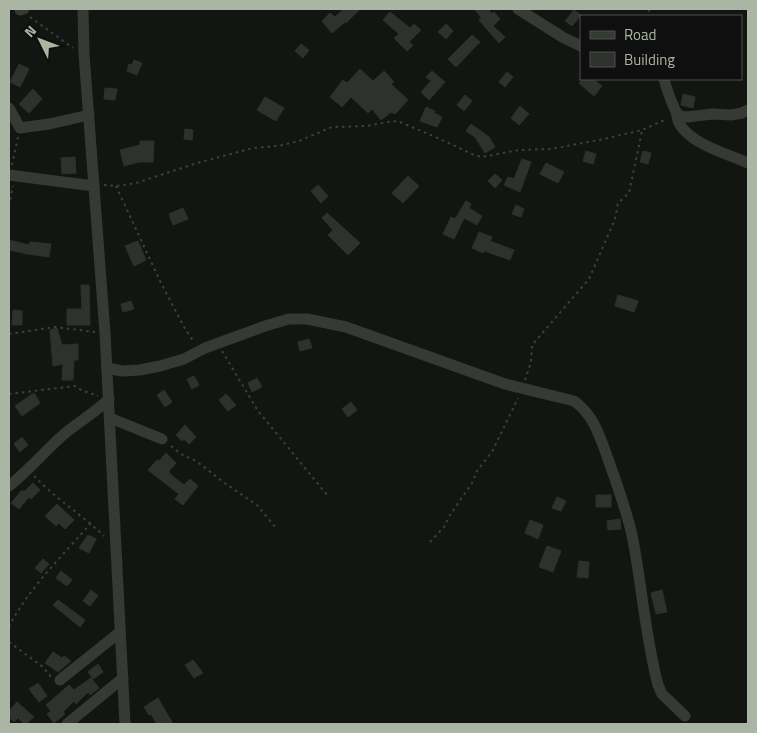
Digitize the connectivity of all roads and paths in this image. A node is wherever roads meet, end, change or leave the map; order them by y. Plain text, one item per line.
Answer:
1 (83, 9) edge
2 (518, 9) edge
3 (22, 10) edge
4 (580, 46) edge
5 (84, 54) junction
6 (664, 80) edge
7 (9, 108) edge
8 (748, 110) edge
9 (89, 115) junction
10 (677, 116) junction
11 (642, 130) junction
12 (748, 163) edge
13 (9, 175) edge
14 (94, 186) junction
15 (116, 186) junction
16 (105, 333) junction
17 (9, 334) edge
18 (211, 346) junction
19 (107, 368) junction
20 (522, 389) junction
21 (9, 394) edge
22 (108, 399) junction
23 (110, 418) junction
24 (162, 439) joint
25 (28, 471) junction
26 (9, 486) edge
27 (328, 496) dead end
28 (91, 523) junction
29 (276, 528) dead end
30 (430, 542) dead end
31 (116, 546) junction
32 (9, 627) edge
33 (120, 632) junction
34 (9, 642) edge
35 (122, 678) junction
36 (60, 680) joint
37 (685, 716) dead end
38 (67, 724) edge
39 (125, 724) edge

1 - 5 street
2 - 4 street
3 - 5 path
5 - 9 street
6 - 10 street
7 - 9 street
8 - 10 street
9 - 14 street
10 - 11 path
10 - 12 street
11 - 15 path
11 - 20 path
13 - 14 street
14 - 15 path
14 - 16 street
15 - 18 path
16 - 17 path
16 - 19 street
18 - 19 street
18 - 20 street
18 - 27 path
19 - 22 street
20 - 30 path
20 - 37 street
21 - 22 path
22 - 23 street
22 - 25 street
23 - 24 street
23 - 31 street
24 - 29 path
25 - 26 street
25 - 28 path
28 - 31 path
28 - 32 path
31 - 33 street
33 - 35 street
33 - 36 street
34 - 36 path
35 - 38 street
35 - 39 street

